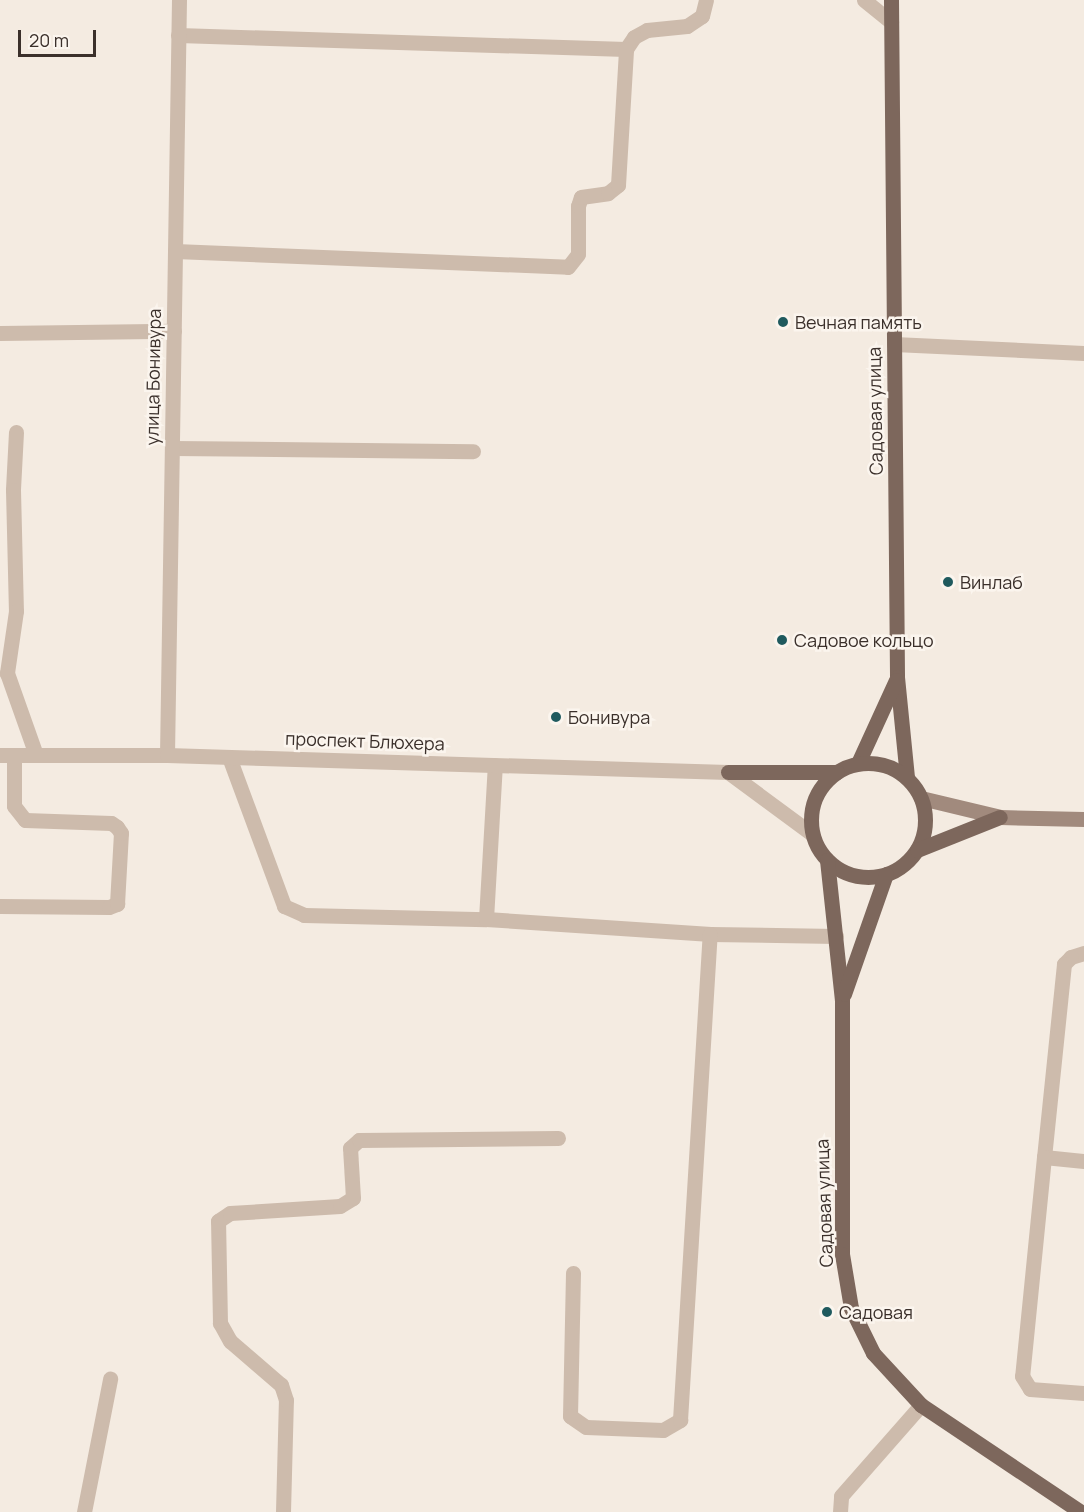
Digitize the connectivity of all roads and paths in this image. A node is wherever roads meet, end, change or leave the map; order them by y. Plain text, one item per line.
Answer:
1 (179, 0) edge
2 (706, 0) edge
3 (864, 0) edge
4 (891, 0) edge
5 (891, 22) junction
6 (178, 35) junction
7 (626, 49) junction
8 (175, 251) junction
9 (174, 331) junction
10 (0, 333) edge
11 (894, 344) junction
12 (1084, 353) edge
13 (16, 432) dead end
14 (172, 448) junction
15 (472, 451) dead end
16 (0, 611) edge
17 (16, 611) junction
18 (897, 677) junction
19 (7, 755) edge
20 (36, 755) junction
21 (167, 755) junction
22 (229, 757) junction
23 (858, 763) junction
24 (495, 765) junction
25 (728, 772) junction
26 (837, 772) junction
27 (907, 777) junction
28 (921, 798) junction
29 (1000, 817) junction
30 (1084, 819) edge
31 (812, 834) junction
32 (917, 850) junction
33 (827, 860) junction
34 (886, 874) junction
35 (0, 906) edge
36 (486, 919) junction
37 (710, 934) junction
38 (836, 936) junction
39 (1084, 953) edge
40 (842, 1000) junction
41 (558, 1138) dead end
42 (1044, 1157) junction
43 (1084, 1161) edge
44 (573, 1273) dead end
45 (110, 1379) dead end
46 (1084, 1393) edge
47 (921, 1405) junction
48 (84, 1512) edge
49 (283, 1512) edge
50 (840, 1512) edge
51 (1081, 1512) edge

1 - 6 street, улица Бонивура
2 - 7 street
3 - 5 street
4 - 5 main road, Садовая улица
5 - 11 main road, Садовая улица
6 - 7 street
6 - 8 street, улица Бонивура
7 - 8 street
8 - 9 street, улица Бонивура
9 - 10 street
9 - 14 street, улица Бонивура
11 - 12 street
11 - 18 main road, Садовая улица
13 - 17 street
14 - 15 street
14 - 21 street, улица Бонивура
16 - 17 street
17 - 20 street
18 - 23 main road
18 - 27 main road, Садовая улица
19 - 20 street, проспект Блюхера
19 - 35 street
20 - 21 street, проспект Блюхера
21 - 22 street, проспект Блюхера
22 - 24 street, проспект Блюхера
22 - 36 street
23 - 26 main road
23 - 27 main road
24 - 25 street, проспект Блюхера
24 - 36 street
25 - 26 main road
25 - 31 street
26 - 31 main road
27 - 28 main road
28 - 29 main road
28 - 32 main road
29 - 30 main road
29 - 32 main road
31 - 33 main road
32 - 34 main road
33 - 34 main road
33 - 38 main road
34 - 40 main road
36 - 37 street
37 - 38 street
37 - 44 street
38 - 40 main road
39 - 42 street
40 - 47 main road, Садовая улица
41 - 49 street
42 - 43 street
42 - 46 street
45 - 48 street
47 - 50 street
47 - 51 main road, Садовая улица

